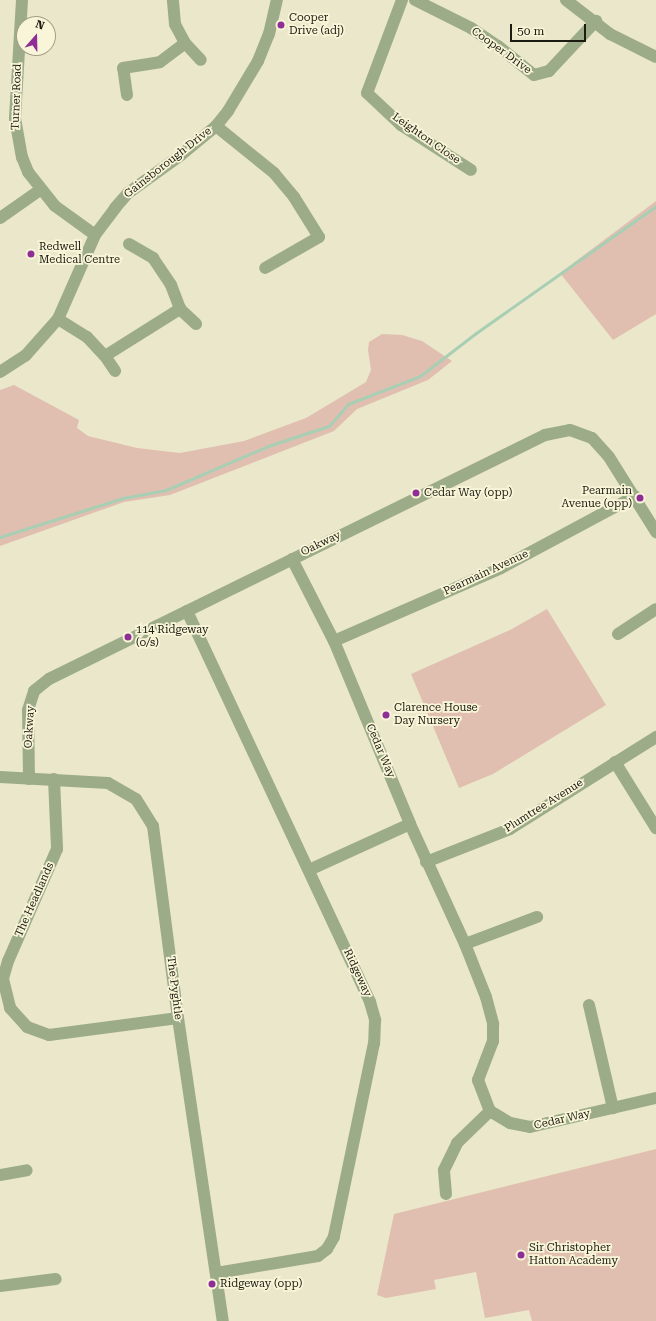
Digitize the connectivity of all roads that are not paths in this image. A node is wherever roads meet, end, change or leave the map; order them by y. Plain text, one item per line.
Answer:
1 (22, 0) edge
2 (173, 0) edge
3 (277, 0) edge
4 (402, 0) edge
5 (415, 0) edge
6 (566, 0) edge
7 (596, 21) junction
8 (185, 43) junction
9 (656, 57) edge
10 (201, 60) dead end
11 (127, 95) dead end
12 (216, 126) junction
13 (471, 170) dead end
14 (40, 190) junction
15 (0, 218) edge
16 (95, 235) junction
17 (129, 244) dead end
18 (265, 268) dead end
19 (180, 309) junction
20 (58, 319) junction
21 (196, 324) dead end
22 (106, 356) junction
23 (115, 371) dead end
24 (0, 372) edge
25 (635, 496) junction
26 (656, 532) edge
27 (292, 559) junction
28 (656, 610) edge
29 (187, 611) junction
30 (618, 634) dead end
31 (334, 640) junction
32 (656, 737) edge
33 (615, 762) junction
34 (0, 777) edge
35 (29, 779) junction
36 (54, 779) junction
37 (410, 824) junction
38 (656, 828) edge
39 (426, 862) junction
40 (309, 870) junction
41 (537, 917) dead end
42 (466, 944) junction
43 (589, 1005) dead end
44 (178, 1018) junction
45 (656, 1098) edge
46 (613, 1108) junction
47 (490, 1111) junction
48 (27, 1170) dead end
49 (0, 1175) edge
50 (446, 1194) dead end
51 (216, 1273) junction
52 (56, 1279) dead end
53 (0, 1286) edge
54 (223, 1321) edge

1 - 14 street, Turner Road
2 - 8 street
3 - 12 street, Gainsborough Drive
4 - 13 street, Leighton Close
5 - 7 street, Cooper Drive
6 - 7 street
7 - 9 street
8 - 10 street
8 - 11 street
12 - 16 street, Gainsborough Drive
12 - 18 street
14 - 15 street
14 - 16 street, Turner Road
16 - 20 street, Gainsborough Drive
17 - 19 street
19 - 21 street
19 - 22 street
20 - 22 street
20 - 24 street, Gainsborough Drive
22 - 23 street
25 - 26 street, Oakway
25 - 27 street, Oakway
25 - 31 street, Pearmain Avenue
27 - 29 street, Oakway
27 - 31 street, Cedar Way
28 - 30 street
29 - 35 street, Oakway
29 - 40 street, Ridgeway
31 - 37 street, Cedar Way
32 - 33 street, Plumtree Avenue
33 - 38 street
33 - 39 street, Plumtree Avenue
34 - 35 street, The Pyghtle
35 - 36 street, The Pyghtle
36 - 44 street, The Pyghtle
36 - 44 street, The Headlands
37 - 39 street, Cedar Way
37 - 40 street
39 - 42 street, Cedar Way
40 - 51 street, Ridgeway
41 - 42 street
42 - 47 street, Cedar Way
43 - 46 street
44 - 51 street, The Pyghtle
45 - 46 street, Cedar Way
46 - 47 street, Cedar Way
47 - 50 street
48 - 49 street
51 - 54 street, The Pyghtle
52 - 53 street

